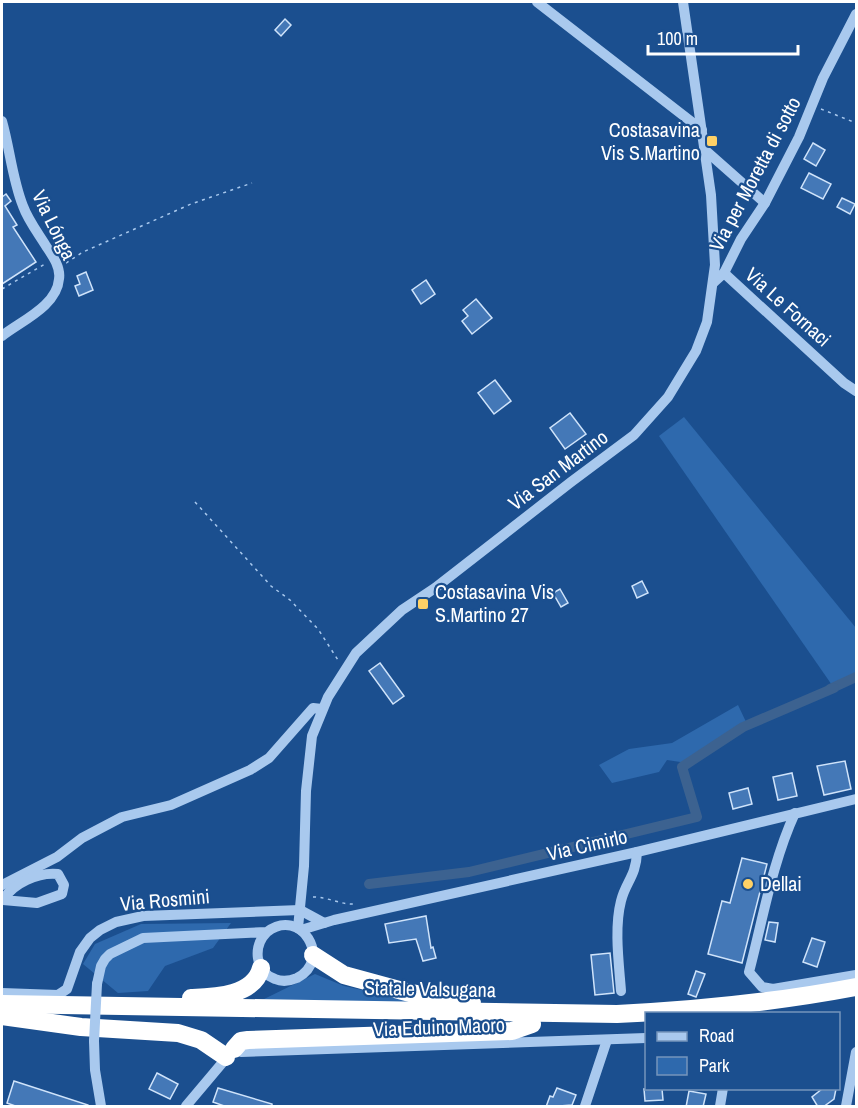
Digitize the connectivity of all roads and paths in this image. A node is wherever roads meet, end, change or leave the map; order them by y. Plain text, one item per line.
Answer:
1 (537, 2) edge
2 (683, 2) edge
3 (856, 14) edge
4 (813, 105) junction
5 (2, 121) edge
6 (856, 123) edge
7 (702, 130) junction
8 (705, 150) junction
9 (252, 183) dead end
10 (765, 203) junction
11 (56, 263) junction
12 (724, 273) junction
13 (713, 283) junction
14 (2, 289) edge
15 (2, 336) edge
16 (856, 391) edge
17 (195, 502) dead end
18 (344, 671) junction
19 (322, 710) junction
20 (856, 799) edge
21 (795, 813) junction
22 (637, 852) junction
23 (2, 885) edge
24 (2, 900) edge
25 (300, 910) junction
26 (324, 923) junction
27 (296, 928) junction
28 (267, 932) junction
29 (236, 933) junction
30 (311, 947) junction
31 (258, 950) junction
32 (261, 968) junction
33 (856, 975) edge
34 (856, 987) edge
35 (621, 991) dead end
36 (2, 993) edge
37 (856, 996) edge
38 (2, 1004) edge
39 (106, 1006) junction
40 (655, 1012) edge
41 (764, 1012) edge
42 (645, 1013) edge
43 (2, 1015) edge
44 (532, 1019) junction
45 (645, 1022) edge
46 (645, 1038) edge
47 (607, 1040) junction
48 (856, 1052) edge
49 (230, 1053) junction
50 (723, 1090) edge
51 (101, 1107) edge
52 (186, 1107) edge
53 (585, 1107) edge
54 (720, 1107) edge
55 (846, 1107) edge

1 - 7 street
2 - 7 street, Via San Martino
3 - 4 street, Via per Moretta di sotto
4 - 6 path
4 - 10 street, Via per Moretta di sotto
5 - 11 street, Via Lónga
7 - 8 street, Via San Martino
8 - 10 street
8 - 13 street, Via San Martino
9 - 11 path
10 - 12 street, Via per Moretta di sotto
11 - 14 path
11 - 15 street, Via Lónga
12 - 13 street, Via per Moretta di sotto
12 - 16 street, Via Le Fornaci
13 - 18 street, Via San Martino
17 - 18 path
18 - 19 street, Via San Martino
19 - 23 street
19 - 25 street, Via San Martino
20 - 21 street, Via Cimirlo
21 - 22 street, Via Cimirlo
21 - 33 street
22 - 26 street, Via Cimirlo
22 - 35 street
24 - 24 street
25 - 26 street
25 - 27 street, Via San Martino
25 - 36 street, Via Rosmini
26 - 27 street, Via Cimirlo
26 - 30 street
27 - 28 street
27 - 30 street
28 - 29 street
28 - 31 street
29 - 31 street
29 - 51 street, bridge
30 - 32 street
30 - 44 highway
31 - 32 street
32 - 39 highway
34 - 40 highway, Statale Valsugana
37 - 41 highway
38 - 39 highway, Statale Valsugana
39 - 44 highway, Statale Valsugana
42 - 44 highway, Statale Valsugana
43 - 44 highway, Statale Valsugana
43 - 49 highway
44 - 45 highway, Statale Valsugana
44 - 49 highway
46 - 47 street, Via Eduino Maoro
47 - 49 street, Via Eduino Maoro
47 - 53 street
48 - 55 street
49 - 52 street
50 - 54 street

